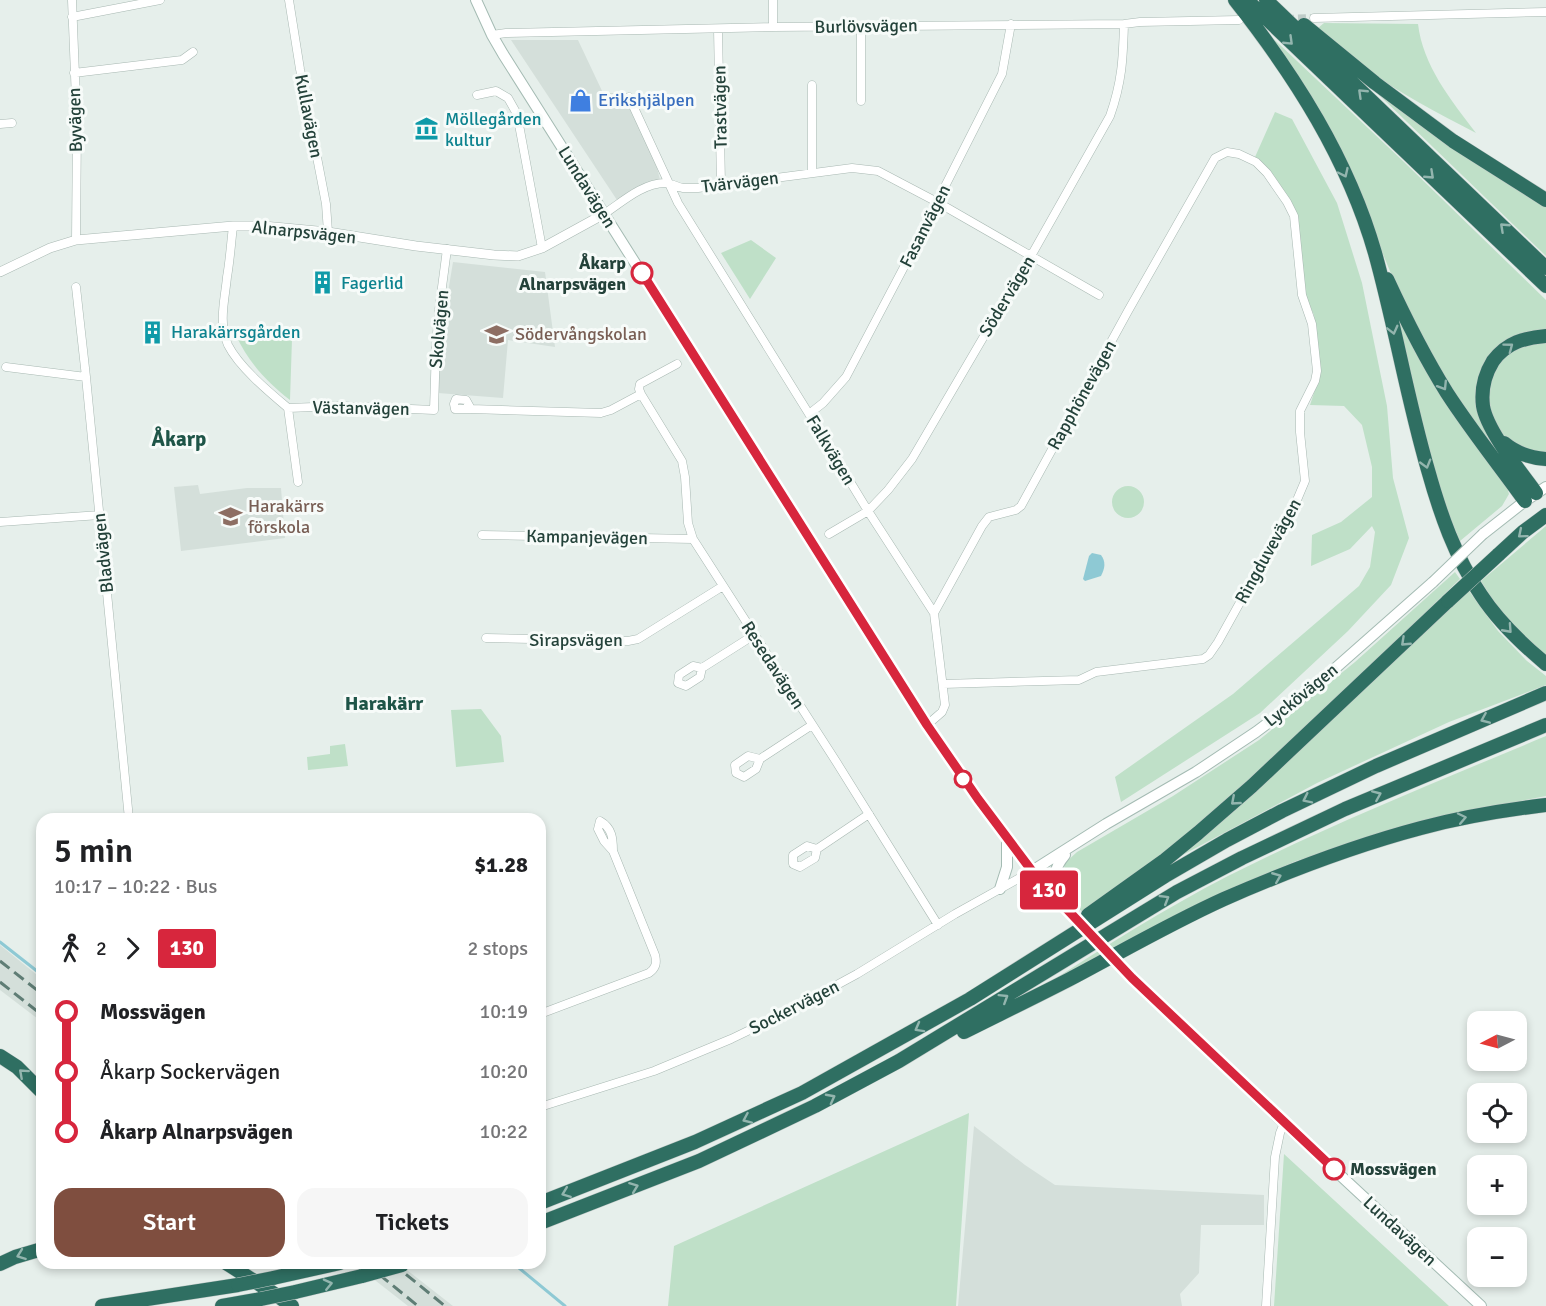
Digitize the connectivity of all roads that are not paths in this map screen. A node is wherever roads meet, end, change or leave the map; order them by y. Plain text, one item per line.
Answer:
1 (72, 0) edge
2 (160, 0) edge
3 (289, 0) edge
4 (476, 0) edge
5 (773, 0) edge
6 (1235, 0) edge
7 (1247, 0) edge
8 (1266, 0) edge
9 (1271, 0) edge
10 (1546, 12) edge
11 (72, 16) junction
12 (1314, 18) tunnel mouth
13 (1239, 20) dead end
14 (1011, 24) junction
15 (1124, 24) junction
16 (861, 26) junction
17 (773, 27) junction
18 (718, 29) junction
19 (492, 35) junction
20 (193, 52) dead end
21 (74, 74) junction
22 (812, 85) dead end
23 (477, 94) dead end
24 (629, 97) dead end
25 (861, 101) dead end
26 (12, 123) dead end
27 (0, 124) edge
28 (1215, 158) joint
29 (812, 173) junction
30 (1513, 180) junction
31 (668, 183) junction
32 (721, 185) junction
33 (1546, 196) edge
34 (1546, 200) edge
35 (937, 202) junction
36 (604, 213) junction
37 (233, 226) junction
38 (328, 232) junction
39 (76, 240) junction
40 (542, 248) junction
41 (447, 249) junction
42 (1374, 252) junction
43 (1031, 256) junction
44 (1546, 268) edge
45 (0, 272) edge
46 (1546, 286) edge
47 (76, 287) dead end
48 (1099, 295) dead end
49 (1546, 336) edge
50 (677, 364) dead end
51 (6, 367) dead end
52 (86, 377) junction
53 (641, 394) junction
54 (288, 408) junction
55 (471, 409) dead end
56 (434, 410) joint
57 (809, 414) junction
58 (1496, 435) junction
59 (1546, 459) edge
60 (298, 482) dead end
61 (1536, 494) edge
62 (867, 511) junction
63 (1546, 514) edge
64 (100, 515) junction
65 (0, 522) edge
66 (828, 534) dead end
67 (482, 535) dead end
68 (693, 539) junction
69 (723, 586) junction
70 (934, 613) junction
71 (753, 635) junction
72 (486, 638) dead end
73 (1543, 662) edge
74 (702, 668) dead end
75 (943, 684) junction
76 (1546, 693) edge
77 (812, 725) junction
78 (927, 725) junction
79 (1546, 725) edge
80 (760, 759) dead end
81 (1546, 805) edge
82 (128, 813) edge
83 (869, 814) junction
84 (1007, 837) junction
85 (1079, 841) junction
86 (817, 849) dead end
87 (613, 851) dead end
88 (1032, 871) junction
89 (1000, 889) junction
90 (1062, 904) junction
91 (938, 925) junction
92 (970, 999) junction
93 (546, 1012) edge
94 (0, 1056) edge
95 (900, 1061) junction
96 (36, 1086) edge
97 (546, 1105) edge
98 (1284, 1123) junction
99 (546, 1201) edge
100 (546, 1221) edge
101 (36, 1251) edge
102 (0, 1264) edge
103 (226, 1269) edge
104 (235, 1269) edge
105 (313, 1269) edge
106 (388, 1269) edge
107 (276, 1295) junction
108 (102, 1306) edge
109 (222, 1306) edge
110 (292, 1306) edge
111 (1266, 1306) edge
112 (1480, 1306) edge

1 - 11 street, Byvägen
2 - 11 street
3 - 38 street, Kullavägen
4 - 19 main road, Lundavägen
5 - 17 street
6 -> 42 highway
7 -> 46 highway
44 -> 8 highway
9 - 30 highway
10 - 12 street
11 - 21 street, Byvägen
13 - 15 street, Burlövsvägen
14 - 15 street, Burlövsvägen
14 - 16 street, Burlövsvägen
14 - 35 street, Fasanvägen
15 - 43 street, Södervägen
16 - 17 street, Burlövsvägen
16 - 25 street
17 - 18 street, Burlövsvägen
18 - 19 street, Burlövsvägen
18 - 32 street, Trastvägen
19 - 36 main road, Lundavägen
20 - 21 street
21 - 39 street, Byvägen
22 - 29 street
23 - 40 street
24 - 31 street, Falkvägen
26 - 27 street
28 - 70 street, Rapphönevägen
28 - 75 street, Ringduvevägen
29 - 32 street, Tvärvägen
29 - 35 street, Tvärvägen
30 - 33 highway
30 - 34 highway
31 - 32 street, Tvärvägen
31 - 36 street, Tvärvägen
31 - 57 street, Falkvägen
35 - 43 street, Tvärvägen
35 - 57 street, Fasanvägen
36 - 40 street, Alnarpsvägen
36 - 78 main road, Lundavägen
37 - 38 street, Alnarpsvägen
37 - 39 street, Alnarpsvägen
37 - 54 street
38 - 41 street, Alnarpsvägen
39 - 45 street, Alnarpsvägen
40 - 41 street, Alnarpsvägen
41 - 56 street, Skolvägen
42 -> 61 highway
42 -> 73 highway
43 - 48 street, Tvärvägen
43 - 62 street, Södervägen
47 - 52 street, Bladvägen
58 -> 49 highway
50 - 53 street
51 - 52 street
52 - 64 street, Bladvägen
53 - 55 street
53 - 68 street, Resedavägen
54 - 56 street, Västanvägen
54 - 60 street
57 - 62 street, Falkvägen
58 - 59 highway
58 - 61 highway
61 - 85 main road, Lyckövägen, bridge
62 - 66 street, Södervägen
62 - 70 street, Falkvägen
63 -> 92 highway, bridge
64 - 65 street
64 - 82 street, Bladvägen
67 - 68 street, Kampanjevägen
68 - 69 street, Resedavägen
69 - 71 street, Resedavägen
69 - 72 street, Sirapsvägen
70 - 75 street, Falkvägen
71 - 74 street
71 - 77 street, Resedavägen
75 - 78 street, Falkvägen
76 -> 92 highway
77 - 80 street
77 - 83 street, Resedavägen
78 - 84 main road, Lundavägen
95 -> 79 highway
95 -> 81 highway
83 - 86 street
83 - 91 street, Resedavägen
84 - 88 main road, Lundavägen
84 - 89 main road
85 - 88 main road, Lyckövägen
85 - 90 main road
87 - 93 street
88 - 89 street, Sockervägen
88 - 90 main road, Lundavägen
89 - 91 street, Sockervägen
90 - 98 main road, Lundavägen, bridge
91 - 97 street, Sockervägen
92 -> 99 highway
96 -> 94 highway
100 -> 95 highway
98 - 111 street
98 - 112 main road, Lundavägen
101 -> 102 highway
103 - 107 highway
104 - 107 highway
105 - 108 highway, bridge
109 -> 106 highway, bridge
107 - 110 highway

